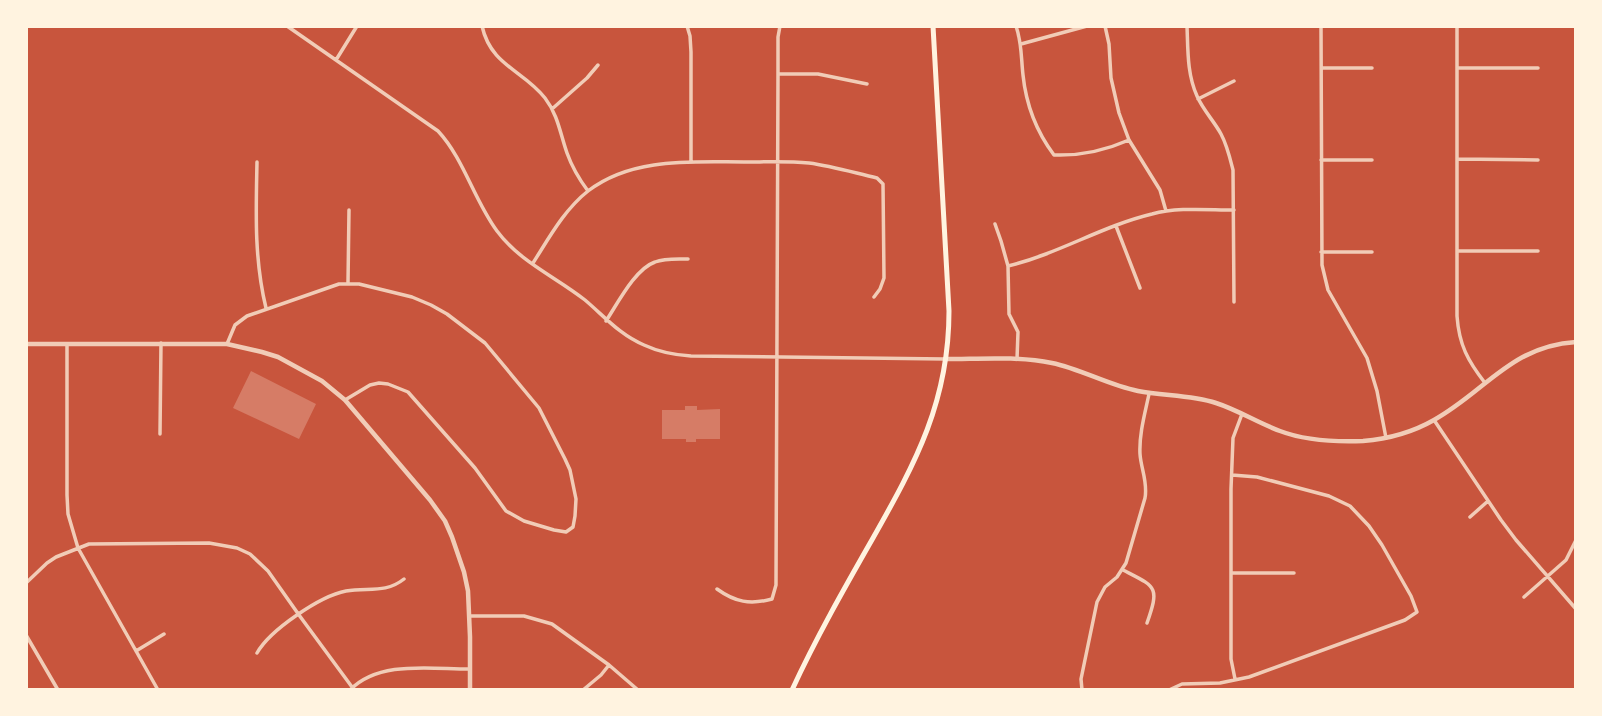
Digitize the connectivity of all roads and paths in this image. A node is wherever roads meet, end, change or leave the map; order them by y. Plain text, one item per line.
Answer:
1 (287, 26) edge
2 (357, 26) edge
3 (482, 26) edge
4 (687, 26) edge
5 (780, 26) edge
6 (933, 26) edge
7 (1016, 26) edge
8 (1087, 26) edge
9 (1105, 26) edge
10 (1188, 26) edge
11 (1321, 26) edge
12 (1457, 26) edge
13 (1021, 44) junction
14 (336, 60) junction
15 (598, 65) dead end
16 (1321, 68) junction
17 (1372, 68) dead end
18 (1457, 68) junction
19 (1538, 68) dead end
20 (778, 74) junction
21 (1234, 82) dead end
22 (867, 85) dead end
23 (1198, 99) junction
24 (552, 109) junction
25 (1129, 140) junction
26 (1457, 159) junction
27 (1321, 160) junction
28 (1372, 160) dead end
29 (1538, 160) dead end
30 (257, 162) dead end
31 (691, 162) junction
32 (778, 163) junction
33 (588, 191) junction
34 (349, 210) dead end
35 (1234, 210) junction
36 (1166, 211) junction
37 (995, 224) dead end
38 (1116, 226) junction
39 (1321, 251) junction
40 (1457, 251) junction
41 (1538, 251) dead end
42 (1372, 252) dead end
43 (688, 259) dead end
44 (532, 264) junction
45 (1008, 266) junction
46 (348, 283) junction
47 (1140, 288) dead end
48 (874, 297) dead end
49 (1234, 302) dead end
50 (267, 308) junction
51 (606, 321) junction
52 (1576, 342) edge
53 (161, 343) junction
54 (26, 344) edge
55 (67, 344) junction
56 (228, 344) junction
57 (778, 358) junction
58 (946, 359) junction
59 (1017, 359) junction
60 (1485, 383) junction
61 (1149, 393) junction
62 (345, 400) junction
63 (1242, 414) junction
64 (1434, 420) junction
65 (160, 433) dead end
66 (1386, 438) junction
67 (1232, 475) junction
68 (1488, 501) junction
69 (1470, 517) dead end
70 (1576, 540) edge
71 (78, 548) junction
72 (1123, 570) junction
73 (1231, 573) junction
74 (1294, 573) dead end
75 (1548, 577) junction
76 (404, 579) dead end
77 (26, 583) edge
78 (717, 589) dead end
79 (1524, 597) dead end
80 (1576, 609) edge
81 (299, 615) junction
82 (470, 616) junction
83 (1147, 623) dead end
84 (164, 634) dead end
85 (26, 635) edge
86 (136, 651) junction
87 (257, 653) dead end
88 (609, 665) junction
89 (469, 669) junction
90 (1235, 680) junction
91 (351, 688) edge
92 (58, 690) edge
93 (158, 690) edge
94 (470, 690) edge
95 (583, 690) edge
96 (638, 690) edge
97 (792, 690) edge
98 (1082, 690) edge
99 (1169, 690) edge

1 - 14 street
2 - 14 street
3 - 24 street
4 - 31 street
5 - 20 street
6 - 58 main road
7 - 13 street
8 - 13 street
9 - 25 street
10 - 23 street
11 - 16 street
12 - 18 street
13 - 25 street
14 - 44 street
15 - 24 street
16 - 17 street
16 - 27 street
18 - 19 street
18 - 26 street
20 - 22 street
20 - 32 street
21 - 23 street
23 - 35 street
24 - 33 street
25 - 36 street
26 - 29 street
26 - 40 street
27 - 28 street
27 - 39 street
30 - 50 street
31 - 32 street
31 - 33 street
32 - 48 street
32 - 57 street
33 - 44 street
34 - 46 street
35 - 36 street
35 - 49 street
36 - 38 street
37 - 45 street
38 - 45 street
38 - 47 street
39 - 42 street
39 - 66 street
40 - 41 street
40 - 60 street
43 - 51 street
44 - 51 street
45 - 59 street
46 - 50 street
46 - 62 street
50 - 56 street
51 - 57 street
52 - 60 street
53 - 55 street
53 - 56 street
53 - 65 street
54 - 55 street
55 - 71 street
56 - 62 street
57 - 58 street
57 - 78 street
58 - 59 street
58 - 97 main road
59 - 61 street
60 - 64 street
61 - 63 street
61 - 72 street
62 - 82 street
63 - 66 street
63 - 67 street
64 - 66 street
64 - 68 street
67 - 73 street
67 - 90 street
68 - 69 street
68 - 75 street
70 - 75 street
71 - 77 street
71 - 81 street
71 - 86 street
72 - 83 street
72 - 98 street
73 - 74 street
73 - 90 street
75 - 79 street
75 - 80 street
76 - 81 street
81 - 87 street
81 - 91 street
82 - 88 street
82 - 89 street
84 - 86 street
85 - 92 street
86 - 93 street
88 - 95 street
88 - 96 street
89 - 91 street
89 - 94 street
90 - 99 street

